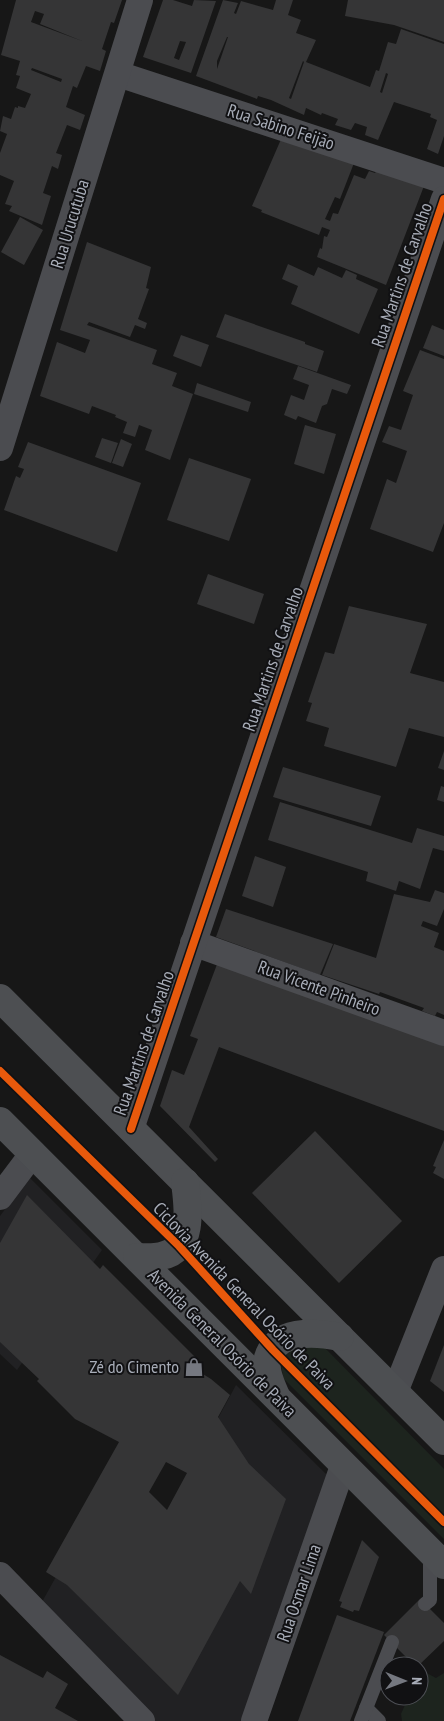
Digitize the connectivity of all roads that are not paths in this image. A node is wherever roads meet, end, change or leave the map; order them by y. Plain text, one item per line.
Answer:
1 (140, 0) edge
2 (118, 74) junction
3 (444, 181) edge
4 (444, 199) edge
5 (0, 448) edge
6 (193, 943) junction
7 (0, 998) edge
8 (444, 1033) edge
9 (0, 1120) edge
10 (130, 1129) junction
11 (33, 1153) junction
12 (185, 1182) junction
13 (0, 1197) edge
14 (137, 1257) junction
15 (444, 1269) edge
16 (340, 1337) junction
17 (395, 1392) junction
18 (277, 1398) junction
19 (444, 1441) edge
20 (344, 1466) junction
21 (437, 1558) edge
22 (0, 1575) edge
23 (425, 1604) dead end
24 (392, 1642) dead end
25 (363, 1715) edge
26 (142, 1721) edge
27 (254, 1721) edge
28 (379, 1721) edge

1 - 2 street, Rua Urucutuba
2 - 3 street, Rua Sabino Feijão
2 - 5 street, Rua Urucutuba
4 - 6 street, Rua Martins de Carvalho
6 - 8 street, Rua Vicente Pinheiro
6 - 10 street, Rua Martins de Carvalho
7 - 10 main road
9 - 11 main road, Avenida General Osório de Paiva
10 - 12 main road
11 - 13 street
11 - 14 main road, Avenida General Osório de Paiva
12 - 14 main road
12 - 16 main road
14 - 18 main road, Avenida General Osório de Paiva
15 - 17 street
16 - 17 main road
16 - 18 main road
17 - 19 main road
18 - 20 main road, Avenida General Osório de Paiva
20 - 21 main road, Avenida General Osório de Paiva
20 - 27 street, Rua Osmar Lima
21 - 23 lane
22 - 26 street
24 - 25 lane
25 - 28 lane

